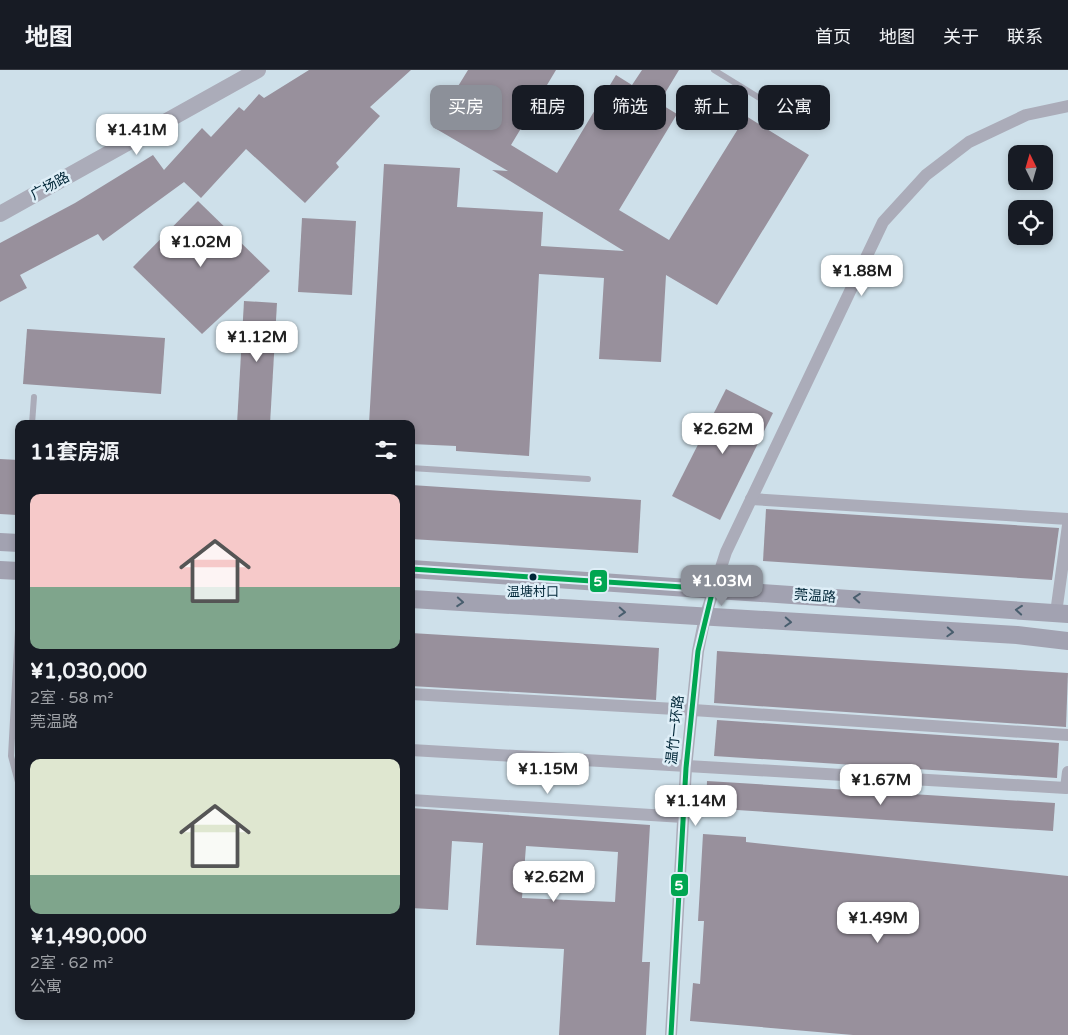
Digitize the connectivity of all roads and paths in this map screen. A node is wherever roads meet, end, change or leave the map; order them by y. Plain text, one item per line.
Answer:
1 (258, 70) edge
2 (714, 70) edge
3 (758, 97) edge
4 (1068, 106) edge
5 (0, 214) edge
6 (34, 397) dead end
7 (32, 420) edge
8 (415, 468) edge
9 (588, 479) dead end
10 (752, 500) junction
11 (1068, 519) edge
12 (1068, 525) edge
13 (0, 542) edge
14 (15, 543) edge
15 (415, 569) edge
16 (0, 570) edge
17 (15, 571) edge
18 (713, 589) junction
19 (415, 599) edge
20 (1062, 614) edge
21 (705, 617) junction
22 (1068, 641) edge
23 (15, 684) edge
24 (415, 694) edge
25 (693, 710) junction
26 (1068, 736) edge
27 (415, 750) edge
28 (686, 768) junction
29 (15, 771) edge
30 (1068, 772) edge
31 (1067, 789) edge
32 (415, 800) edge
33 (683, 817) junction
34 (671, 1035) edge

1 - 5 street, 广场路
2 - 3 lane
4 - 10 street, 温竹一环路
6 - 7 lane
8 - 9 lane
10 - 11 street
10 - 18 street, 温竹一环路
12 - 20 street
13 - 14 main road
15 - 18 main road, 莞温路
16 - 17 main road
20 -> 18 main road, 莞温路
18 - 21 street, 温竹一环路
19 -> 21 main road, 莞温路
21 -> 22 main road, 莞温路
21 - 25 street, 温竹一环路
23 - 29 lane
24 - 25 street
25 - 26 street
25 - 28 street, 温竹一环路
27 - 28 street
28 - 31 street
28 - 33 street, 温竹一环路
30 - 31 street
32 - 33 street
33 - 34 street, 温竹一环路

